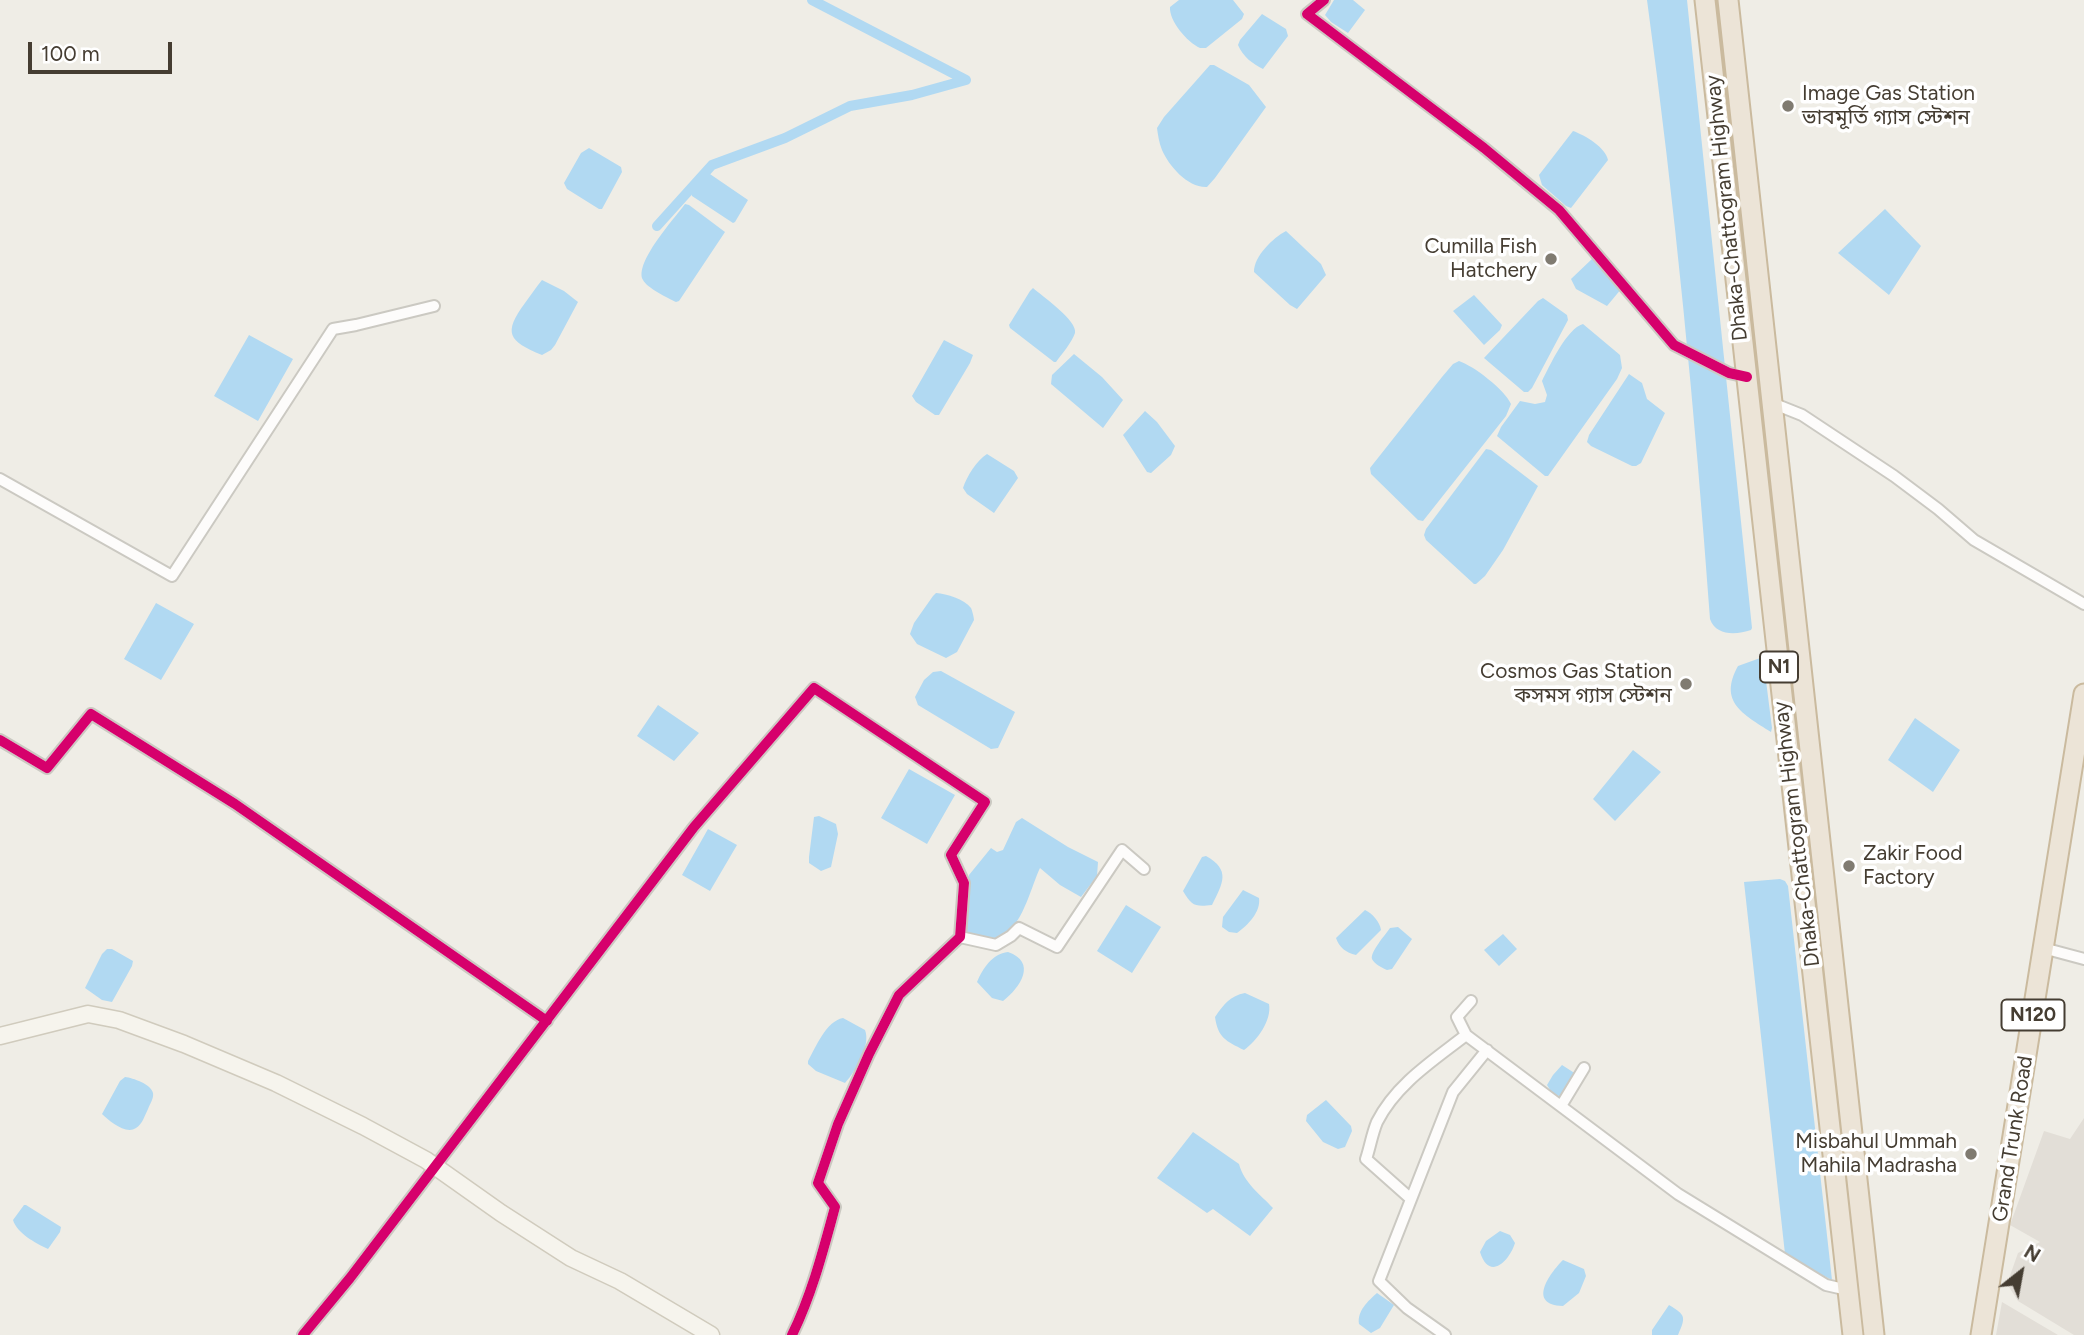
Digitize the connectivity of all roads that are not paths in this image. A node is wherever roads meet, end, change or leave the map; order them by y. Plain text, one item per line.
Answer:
1 (1322, 0) edge
2 (1705, 0) edge
3 (1728, 0) edge
4 (434, 306) dead end
5 (1738, 375) junction
6 (1772, 403) junction
7 (0, 480) edge
8 (2084, 604) edge
9 (2084, 694) edge
10 (0, 740) edge
11 (1144, 869) dead end
12 (960, 937) junction
13 (2043, 948) junction
14 (2084, 959) edge
15 (1471, 1001) dead end
16 (547, 1021) junction
17 (0, 1035) edge
18 (1466, 1035) junction
19 (1487, 1050) junction
20 (1584, 1068) dead end
21 (1561, 1106) junction
22 (435, 1167) junction
23 (1411, 1199) junction
24 (1848, 1290) junction
25 (303, 1335) edge
26 (711, 1335) edge
27 (792, 1335) edge
28 (1445, 1335) edge
29 (1853, 1335) edge
30 (1874, 1335) edge
31 (1981, 1335) edge

1 - 5 street
2 - 5 highway, Dhaka-Chattogram Highway / N1
3 - 6 highway, Dhaka-Chattogram Highway / N1
4 - 7 street
5 - 24 highway, Dhaka-Chattogram Highway / N1
6 - 8 street
6 - 30 highway, Dhaka-Chattogram Highway / N1
9 - 13 highway, Grand Trunk Road / N120
10 - 16 street
11 - 12 street
12 - 16 street
12 - 27 street
13 - 14 street
13 - 31 highway, Grand Trunk Road / N120
15 - 18 street
16 - 22 street
17 - 22 main road
18 - 19 street
18 - 23 street
19 - 21 street
19 - 23 street
20 - 21 street
21 - 24 street
22 - 25 street
22 - 26 main road
23 - 28 street
24 - 29 highway, Dhaka-Chattogram Highway / N1

